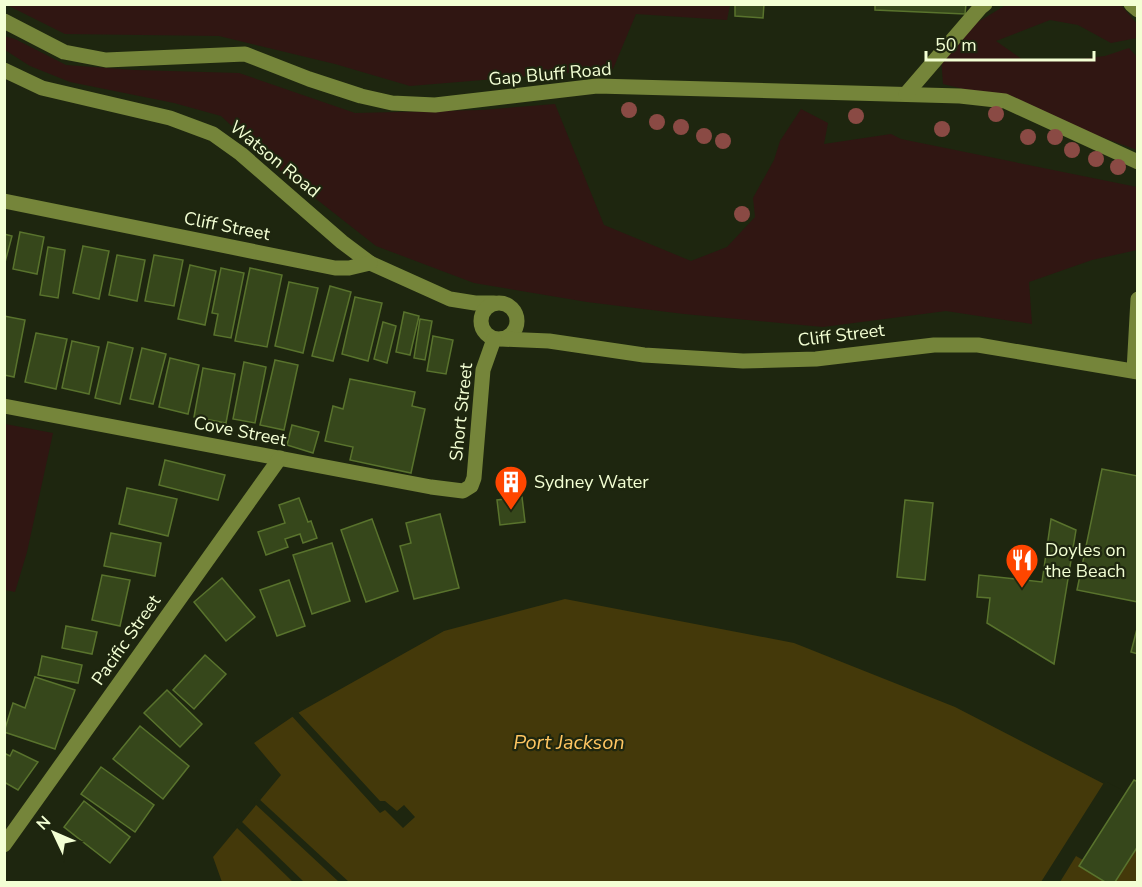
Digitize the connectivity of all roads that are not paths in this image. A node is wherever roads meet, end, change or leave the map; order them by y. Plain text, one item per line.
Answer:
1 (985, 4) edge
2 (1131, 4) edge
3 (1137, 10) edge
4 (4, 21) edge
5 (4, 70) edge
6 (906, 94) junction
7 (1137, 162) edge
8 (4, 201) edge
9 (370, 263) junction
10 (435, 294) junction
11 (1137, 299) edge
12 (494, 303) junction
13 (516, 314) junction
14 (480, 323) junction
15 (497, 339) junction
16 (549, 341) junction
17 (1136, 371) edge
18 (4, 406) edge
19 (280, 458) junction
20 (469, 488) joint
21 (4, 845) edge

1 - 6 street
2 - 3 street
4 - 6 street, Gap Bluff Road
5 - 9 street, Watson Road
6 - 7 street, Gap Bluff Road
8 - 9 street, Cliff Street
9 - 10 street
10 - 12 street
10 - 14 street
11 - 17 street
12 - 13 street
12 - 14 street
13 - 15 street
13 - 16 street, Cliff Street
14 - 15 street
15 - 16 street, Cliff Street
15 - 20 street, Short Street
16 - 17 street, Cliff Street
18 - 19 street, Cove Street
19 - 20 street, Cove Street
19 - 21 street, Pacific Street

